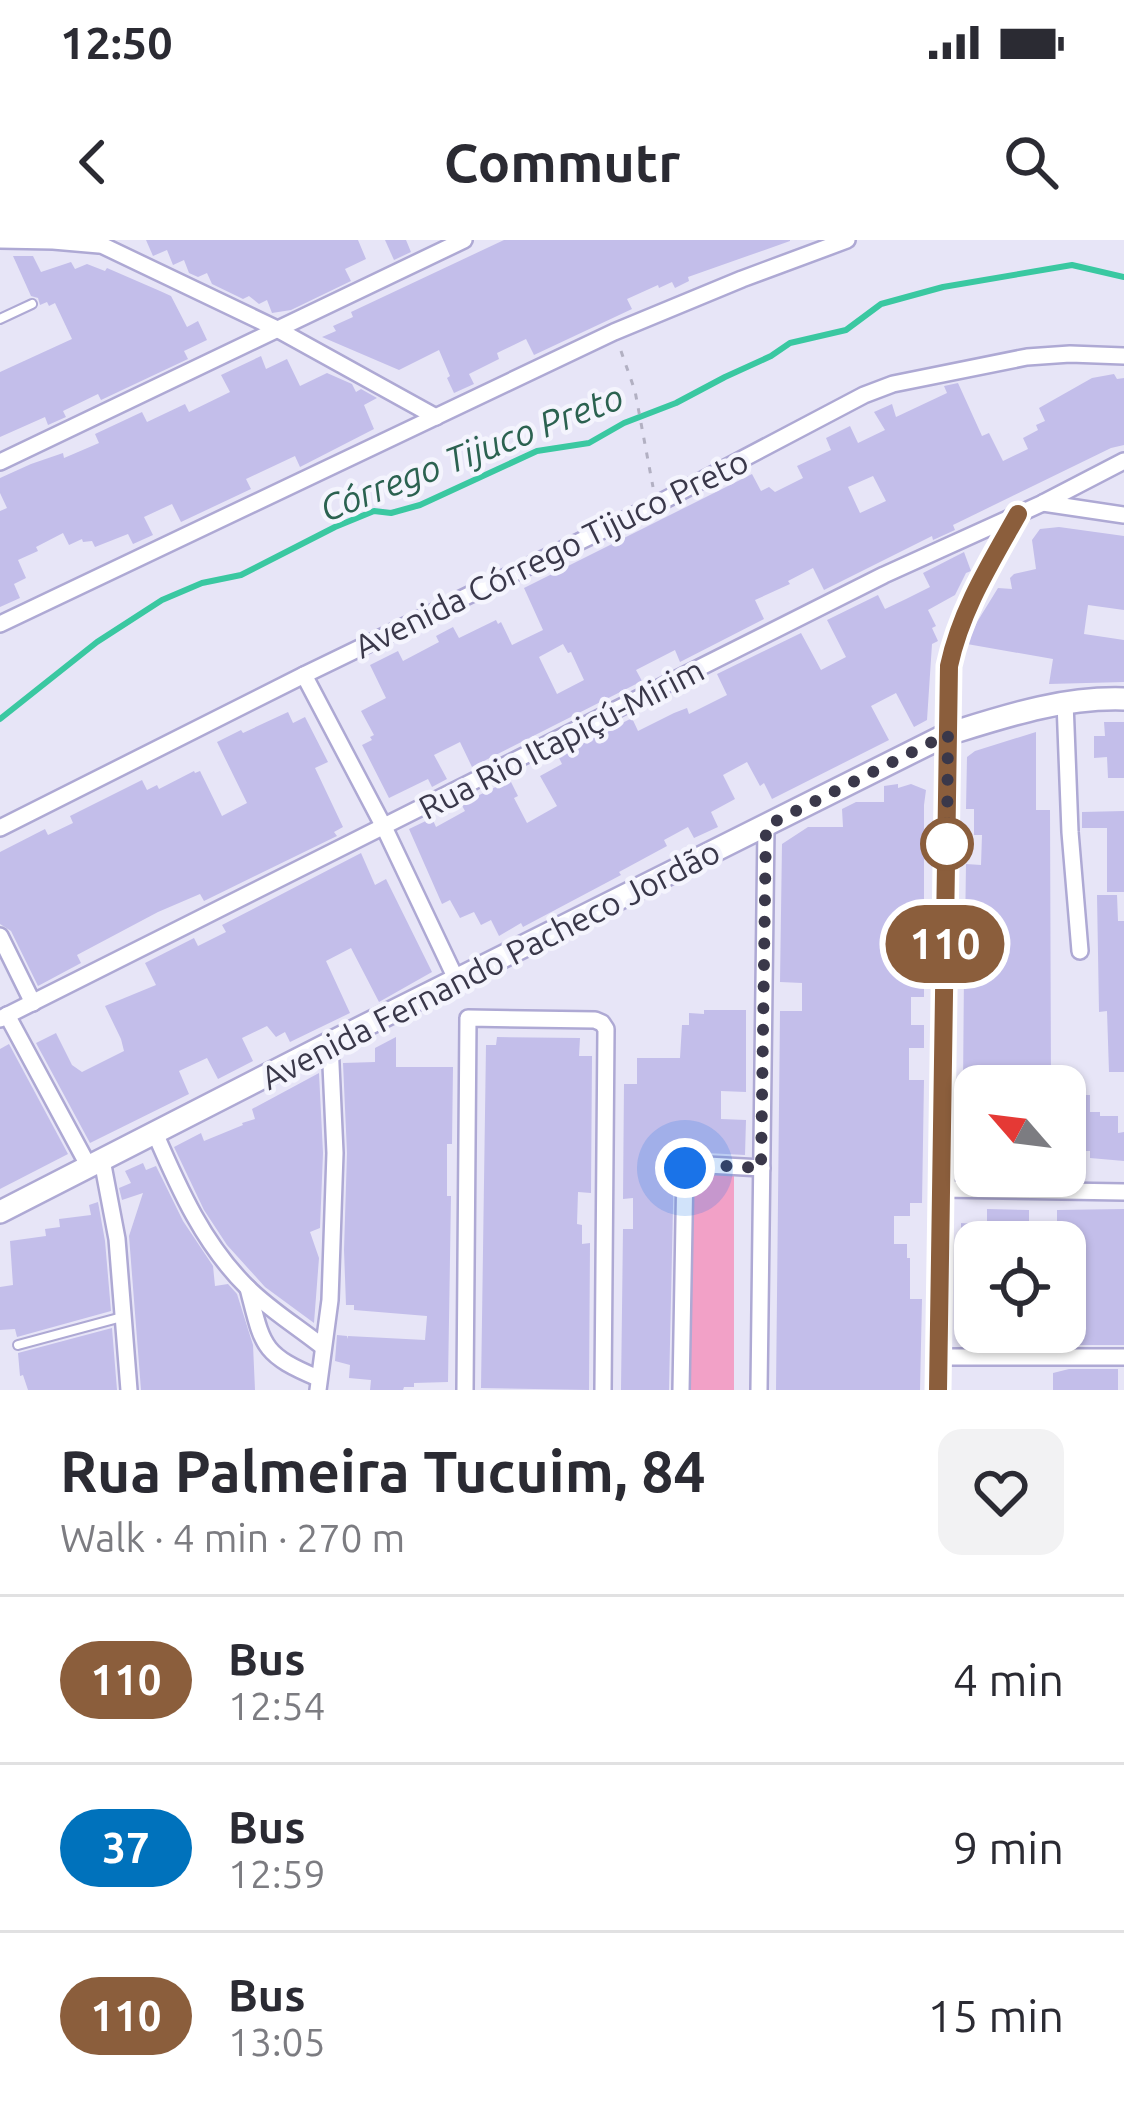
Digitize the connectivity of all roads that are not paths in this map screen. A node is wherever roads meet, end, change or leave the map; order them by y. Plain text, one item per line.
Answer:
1 (464, 240) edge
2 (847, 240) edge
3 (0, 241) edge
4 (98, 242) edge
5 (32, 304) dead end
6 (0, 319) edge
7 (275, 328) junction
8 (1124, 356) edge
9 (436, 417) junction
10 (1124, 461) edge
11 (0, 462) edge
12 (1043, 503) junction
13 (1018, 514) junction
14 (1124, 515) edge
15 (0, 624) edge
16 (304, 675) junction
17 (1124, 699) edge
18 (1065, 702) junction
19 (948, 734) junction
20 (766, 826) junction
21 (384, 827) junction
22 (0, 828) edge
23 (0, 936) edge
24 (1080, 952) dead end
25 (457, 981) junction
26 (33, 1003) junction
27 (4, 1017) edge
28 (331, 1043) junction
29 (155, 1133) junction
30 (96, 1164) junction
31 (761, 1168) junction
32 (941, 1189) junction
33 (1124, 1192) edge
34 (0, 1212) edge
35 (248, 1288) junction
36 (123, 1317) junction
37 (18, 1345) dead end
38 (322, 1347) junction
39 (938, 1357) junction
40 (1124, 1357) edge
41 (318, 1384) edge
42 (129, 1390) edge
43 (465, 1390) edge
44 (603, 1390) edge
45 (681, 1390) edge
46 (759, 1390) edge
47 (938, 1390) edge

1 - 7 street
2 - 9 street
3 - 4 street
4 - 7 street
5 - 6 lane
7 - 9 street
7 - 11 street
8 - 16 street, Avenida Córrego Tijuco Preto
9 - 15 street
10 - 12 street, Rua Rio Itapiçú-Mirim
12 - 13 street, Rua Rio Itapiçú-Mirim
12 - 14 street
13 - 19 street
13 - 21 street, Rua Rio Itapiçú-Mirim
16 - 21 street
16 - 22 street, Avenida Córrego Tijuco Preto
17 - 18 street, Avenida Fernando Pacheco Jordão
18 - 19 street, Avenida Fernando Pacheco Jordão
18 - 24 street
19 - 20 street, Avenida Fernando Pacheco Jordão
19 - 32 street
20 - 25 street, Avenida Fernando Pacheco Jordão
20 - 31 street
21 - 25 street
21 - 26 street, Rua Rio Itapiçú-Mirim
23 - 26 street
25 - 28 street, Avenida Fernando Pacheco Jordão
26 - 27 street, Rua Rio Itapiçú-Mirim
27 - 30 street
28 - 29 street, Avenida Fernando Pacheco Jordão
28 - 38 street
29 - 30 street, Avenida Fernando Pacheco Jordão
29 - 35 street
30 - 34 street, Avenida Fernando Pacheco Jordão
30 - 36 street
31 - 45 street
31 - 46 street
32 - 33 street
32 - 39 street
35 - 38 street
35 - 41 street
36 - 37 lane
36 - 42 street
38 - 41 street
39 - 40 street
39 - 47 street
43 - 44 street

